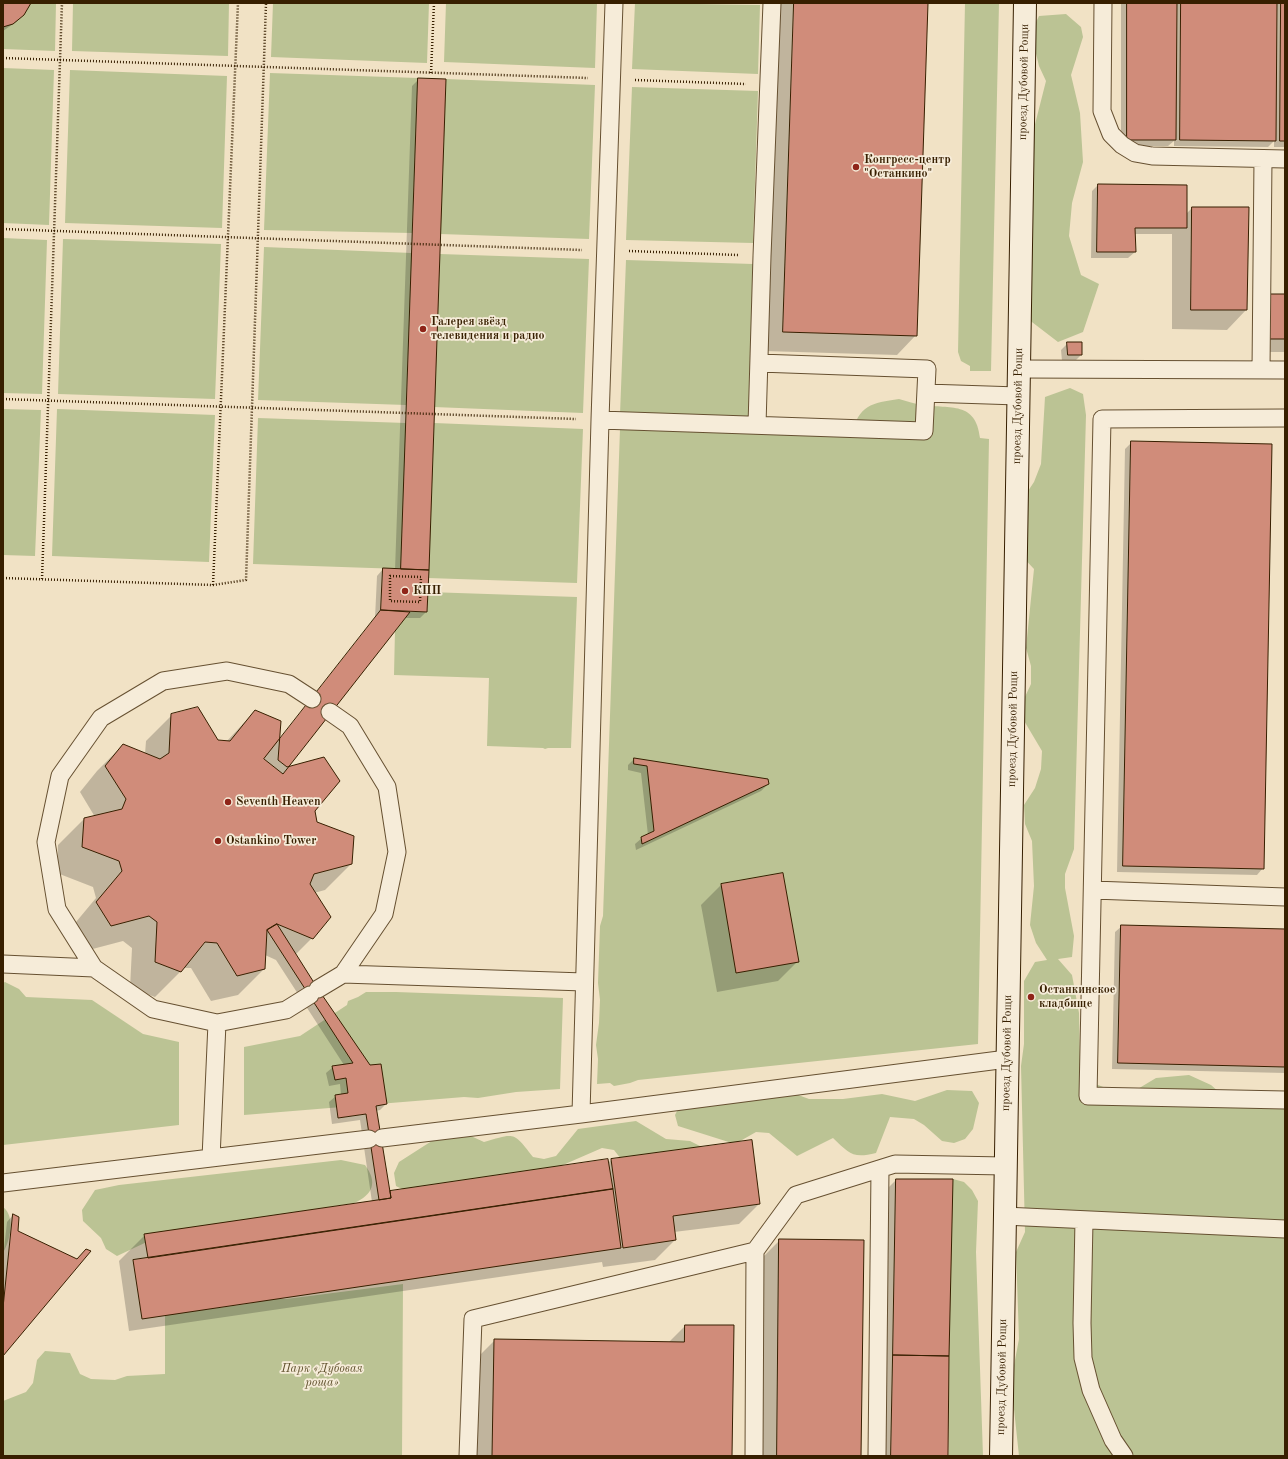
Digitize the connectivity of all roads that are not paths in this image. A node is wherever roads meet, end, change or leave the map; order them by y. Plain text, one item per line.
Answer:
1 (614, 3) edge
2 (772, 3) edge
3 (1025, 3) edge
4 (1103, 3) edge
5 (1263, 159) junction
6 (1285, 159) edge
7 (759, 363) junction
8 (1018, 369) junction
9 (1261, 370) junction
10 (1285, 370) edge
11 (926, 393) junction
12 (1018, 396) junction
13 (1285, 418) edge
14 (600, 420) junction
15 (757, 425) junction
16 (312, 699) dead end
17 (330, 712) dead end
18 (1093, 890) junction
19 (1285, 896) edge
20 (3, 964) edge
21 (94, 968) junction
22 (342, 974) junction
23 (584, 982) junction
24 (218, 1023) junction
25 (1007, 1059) junction
26 (1285, 1100) edge
27 (581, 1114) junction
28 (211, 1158) junction
29 (1005, 1166) junction
30 (880, 1169) junction
31 (3, 1183) edge
32 (1004, 1216) junction
33 (1084, 1220) junction
34 (1285, 1229) edge
35 (755, 1251) junction
36 (468, 1456) edge
37 (754, 1456) edge
38 (877, 1456) edge
39 (1001, 1456) edge
40 (1124, 1456) edge

1 - 14 lane
2 - 7 lane
3 - 8 street, проезд Дубовой Рощи
4 - 5 lane
5 - 6 lane
5 - 9 lane
7 - 11 lane
7 - 15 lane
8 - 9 lane
8 - 12 street, проезд Дубовой Рощи
9 - 10 lane
11 - 12 lane
11 - 15 lane
12 - 25 street, проезд Дубовой Рощи
13 - 18 lane
14 - 15 lane
14 - 23 lane
16 - 21 lane
17 - 22 lane
18 - 19 lane
18 - 26 lane
20 - 21 lane
21 - 24 lane
22 - 23 lane
22 - 24 lane
23 - 27 lane
24 - 28 lane
25 - 27 lane
25 - 29 street, проезд Дубовой Рощи
27 - 28 lane
28 - 31 lane
29 - 30 lane
29 - 32 street, проезд Дубовой Рощи
30 - 35 lane
30 - 38 lane
32 - 33 lane
32 - 39 street, проезд Дубовой Рощи
33 - 34 lane
33 - 40 lane
35 - 36 lane
35 - 37 lane

